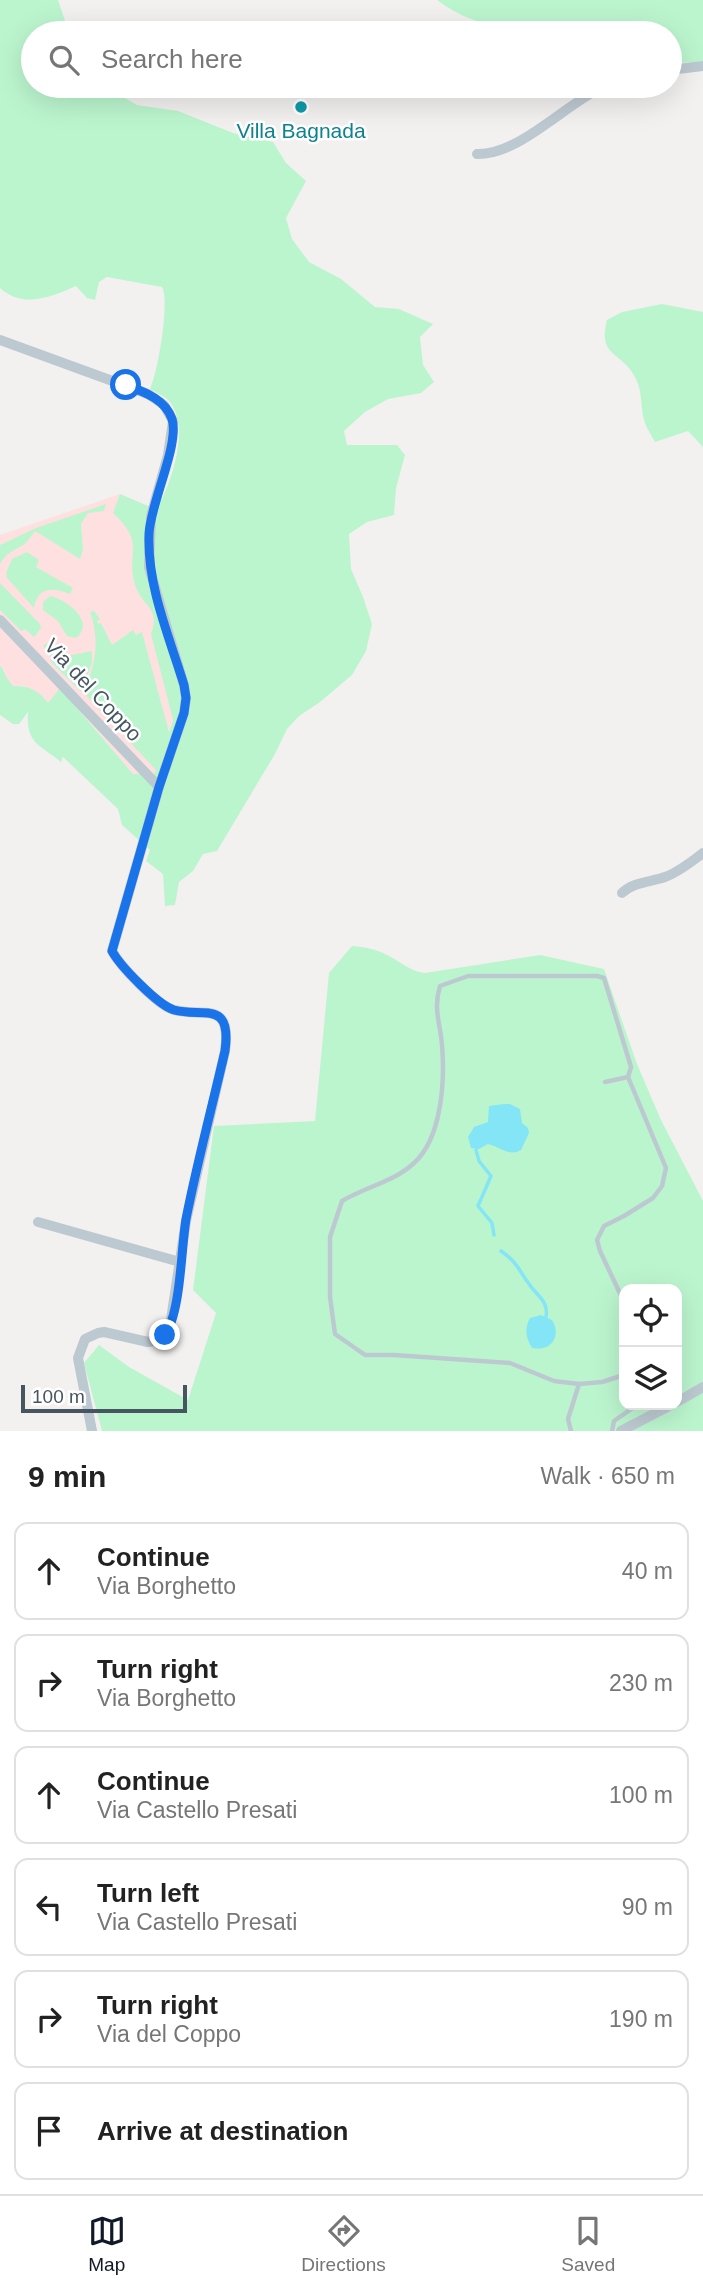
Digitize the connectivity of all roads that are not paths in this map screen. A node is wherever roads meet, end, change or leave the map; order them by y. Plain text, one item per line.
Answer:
1 (703, 66) edge
2 (682, 69) edge
3 (582, 98) edge
4 (477, 154) dead end
5 (0, 340) edge
6 (0, 620) edge
7 (159, 787) junction
8 (703, 853) edge
9 (622, 893) dead end
10 (628, 1077) junction
11 (605, 1082) dead end
12 (38, 1222) dead end
13 (180, 1262) junction
14 (619, 1291) edge
15 (619, 1377) edge
16 (579, 1384) junction
17 (703, 1387) edge
18 (682, 1399) edge
19 (630, 1410) edge
20 (661, 1410) edge
21 (92, 1431) edge
22 (571, 1431) edge
23 (612, 1431) edge
24 (621, 1431) edge

1 - 2 street
3 - 4 street
5 - 7 street
6 - 7 street, Via del Coppo
7 - 13 street
8 - 9 street
10 - 11 lane
10 - 14 lane
10 - 16 lane
12 - 13 street
13 - 21 street
15 - 16 lane
16 - 22 lane
17 - 18 street
19 - 23 lane
20 - 24 street

